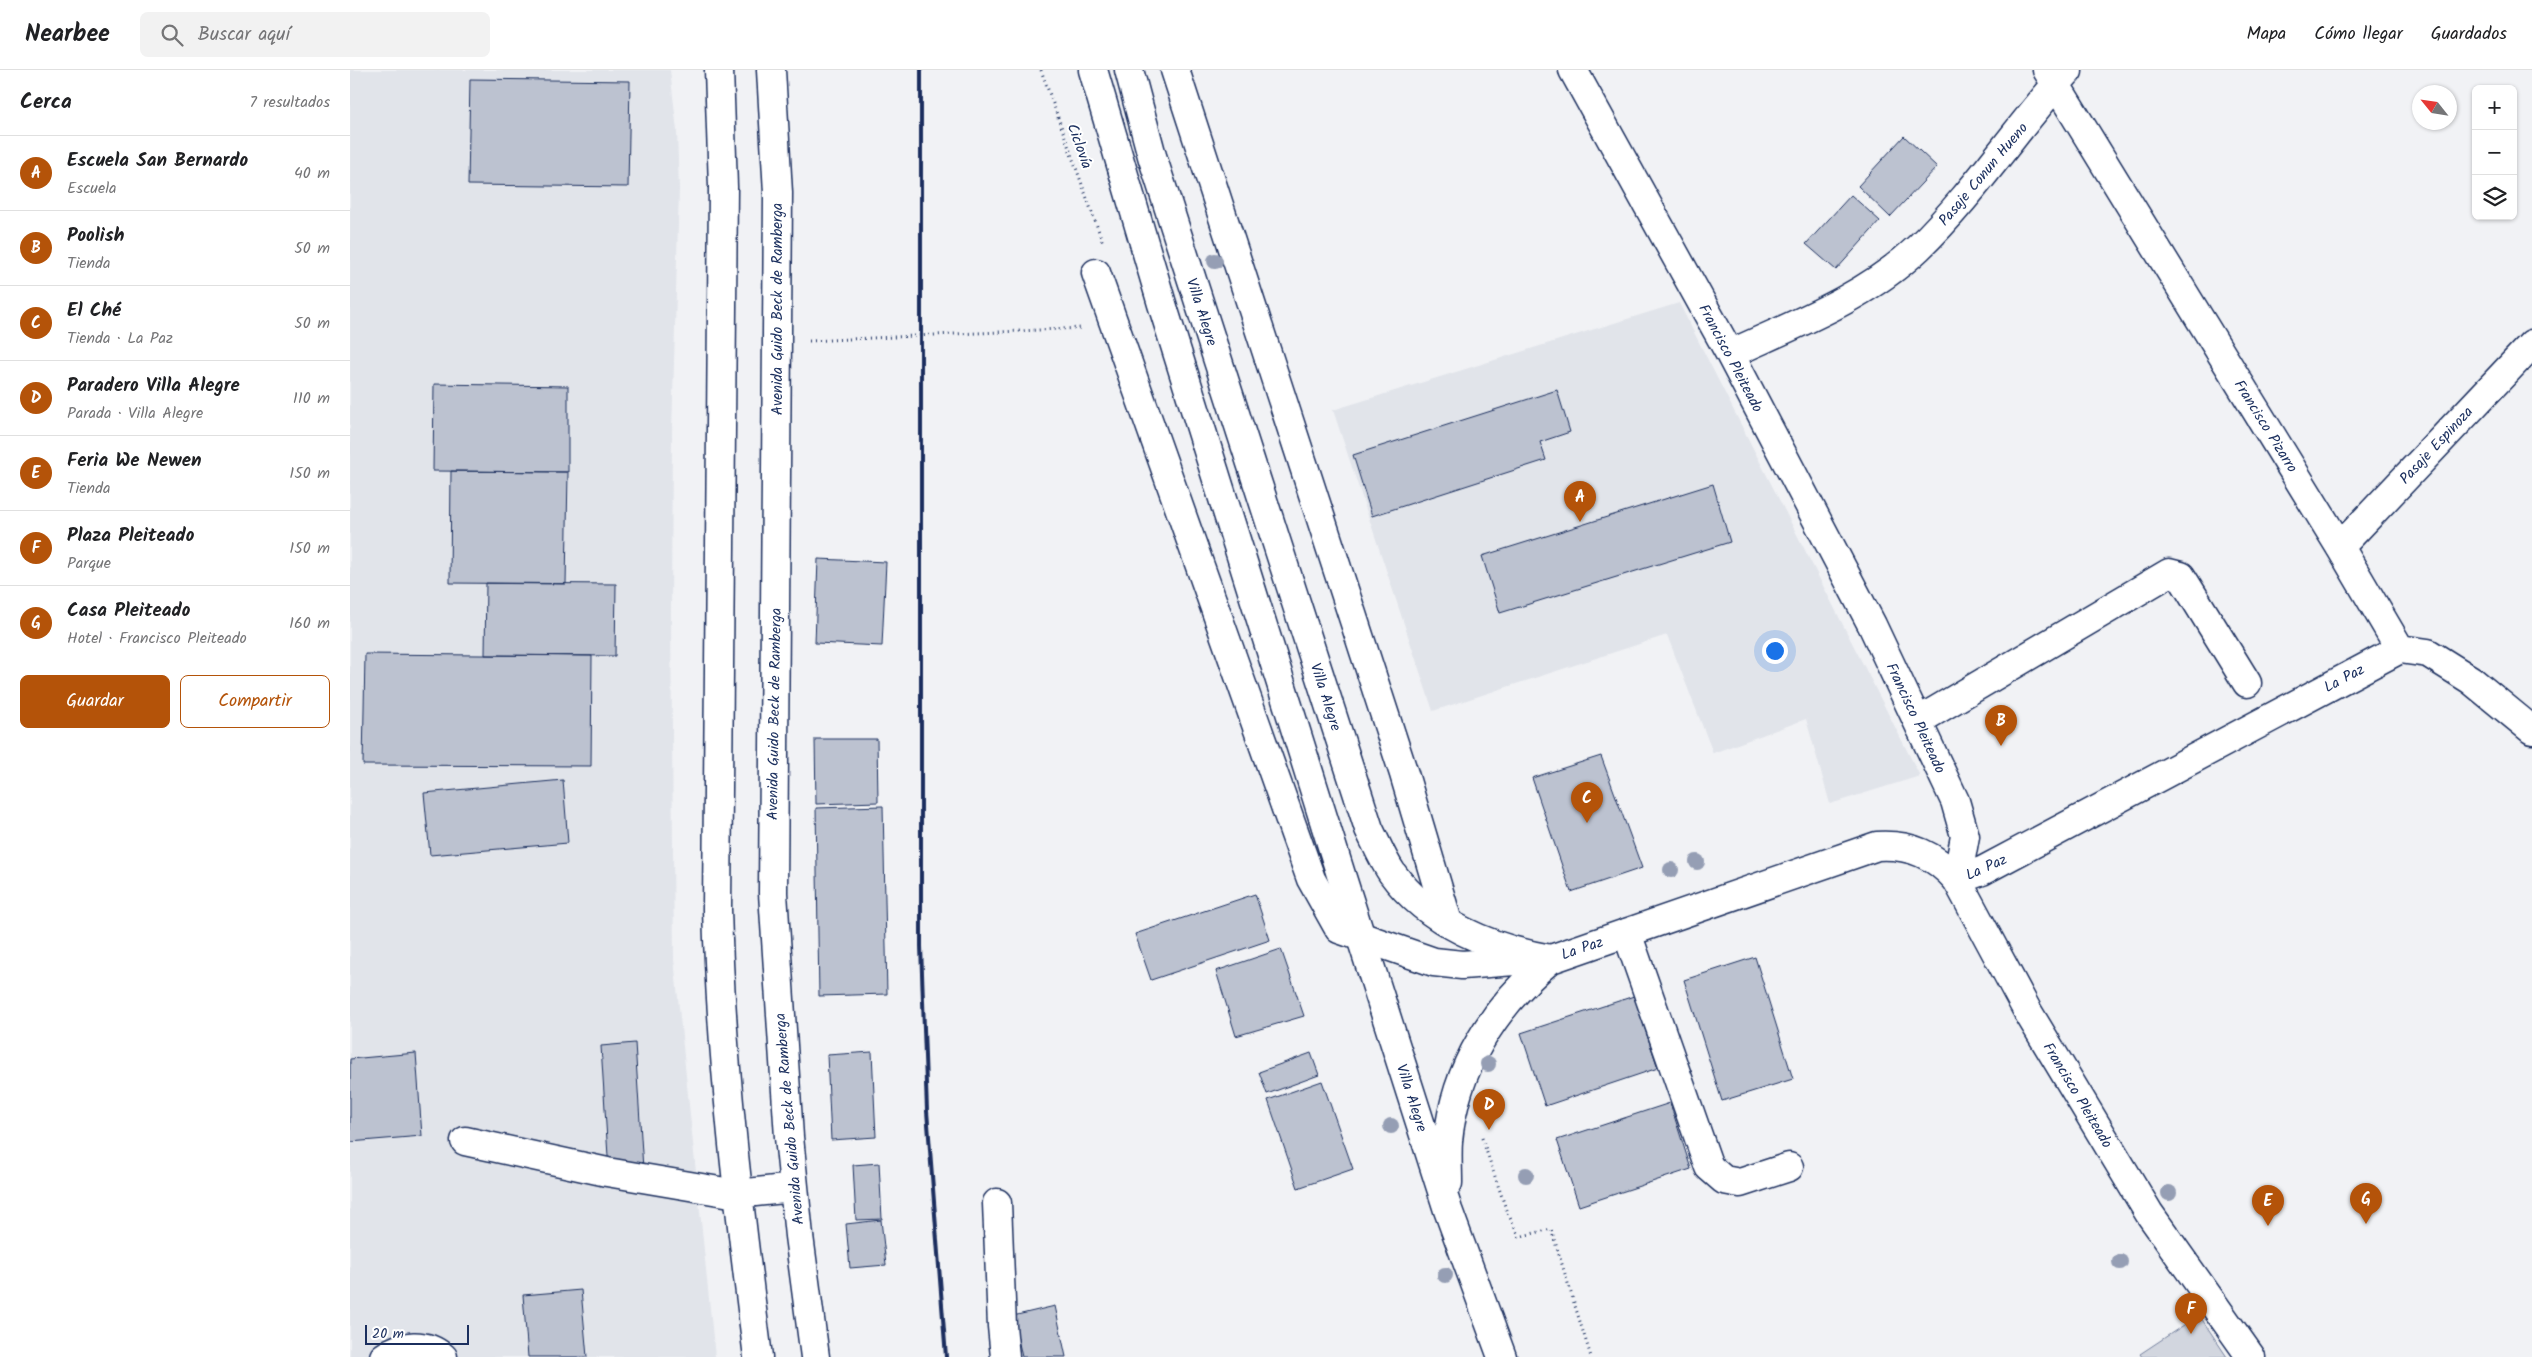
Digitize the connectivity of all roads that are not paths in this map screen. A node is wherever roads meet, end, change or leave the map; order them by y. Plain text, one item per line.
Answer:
1 (719, 70) edge
2 (772, 70) edge
3 (1092, 70) edge
4 (1129, 70) edge
5 (1175, 70) edge
6 (1573, 70) edge
7 (2058, 75) edge
8 (1096, 273) dead end
9 (2532, 344) edge
10 (1730, 354) junction
11 (2340, 547) junction
12 (2400, 648) junction
13 (2247, 683) dead end
14 (1918, 722) junction
15 (2532, 730) edge
16 (1957, 880) junction
17 (1448, 922) junction
18 (1627, 933) junction
19 (1361, 938) junction
20 (1551, 958) junction
21 (465, 1141) dead end
22 (1789, 1167) dead end
23 (794, 1188) junction
24 (738, 1194) junction
25 (997, 1203) dead end
26 (1448, 1210) junction
27 (384, 1357) edge
28 (443, 1357) edge
29 (758, 1357) edge
30 (815, 1357) edge
31 (1005, 1357) edge
32 (1502, 1357) edge
33 (2251, 1357) edge

1 - 24 main road
2 - 23 main road, Avenida Guido Beck de Ramberga
3 - 19 main road, Villa Alegre
4 - 17 main road, Villa Alegre
5 - 17 main road
6 - 10 main road, Francisco Pleiteado
7 - 10 main road, Pasaje Conun Hueno
7 - 11 main road, Francisco Pizarro
8 - 19 main road
9 - 11 main road, Pasaje Espinoza
10 - 14 main road, Francisco Pleiteado
11 - 12 main road, Francisco Pizarro
12 - 15 main road
12 - 16 main road, La Paz
13 - 14 main road
14 - 16 main road, Francisco Pleiteado
16 - 18 main road, La Paz
16 - 33 main road, Francisco Pleiteado
17 - 20 main road, Villa Alegre
18 - 20 main road, La Paz
18 - 22 main road
19 - 20 main road
19 - 26 main road, Villa Alegre
20 - 26 main road, Villa Alegre
21 - 24 main road
23 - 24 main road
23 - 30 main road, Avenida Guido Beck de Ramberga
24 - 29 main road
25 - 31 main road
26 - 32 main road, Villa Alegre
27 - 28 main road

